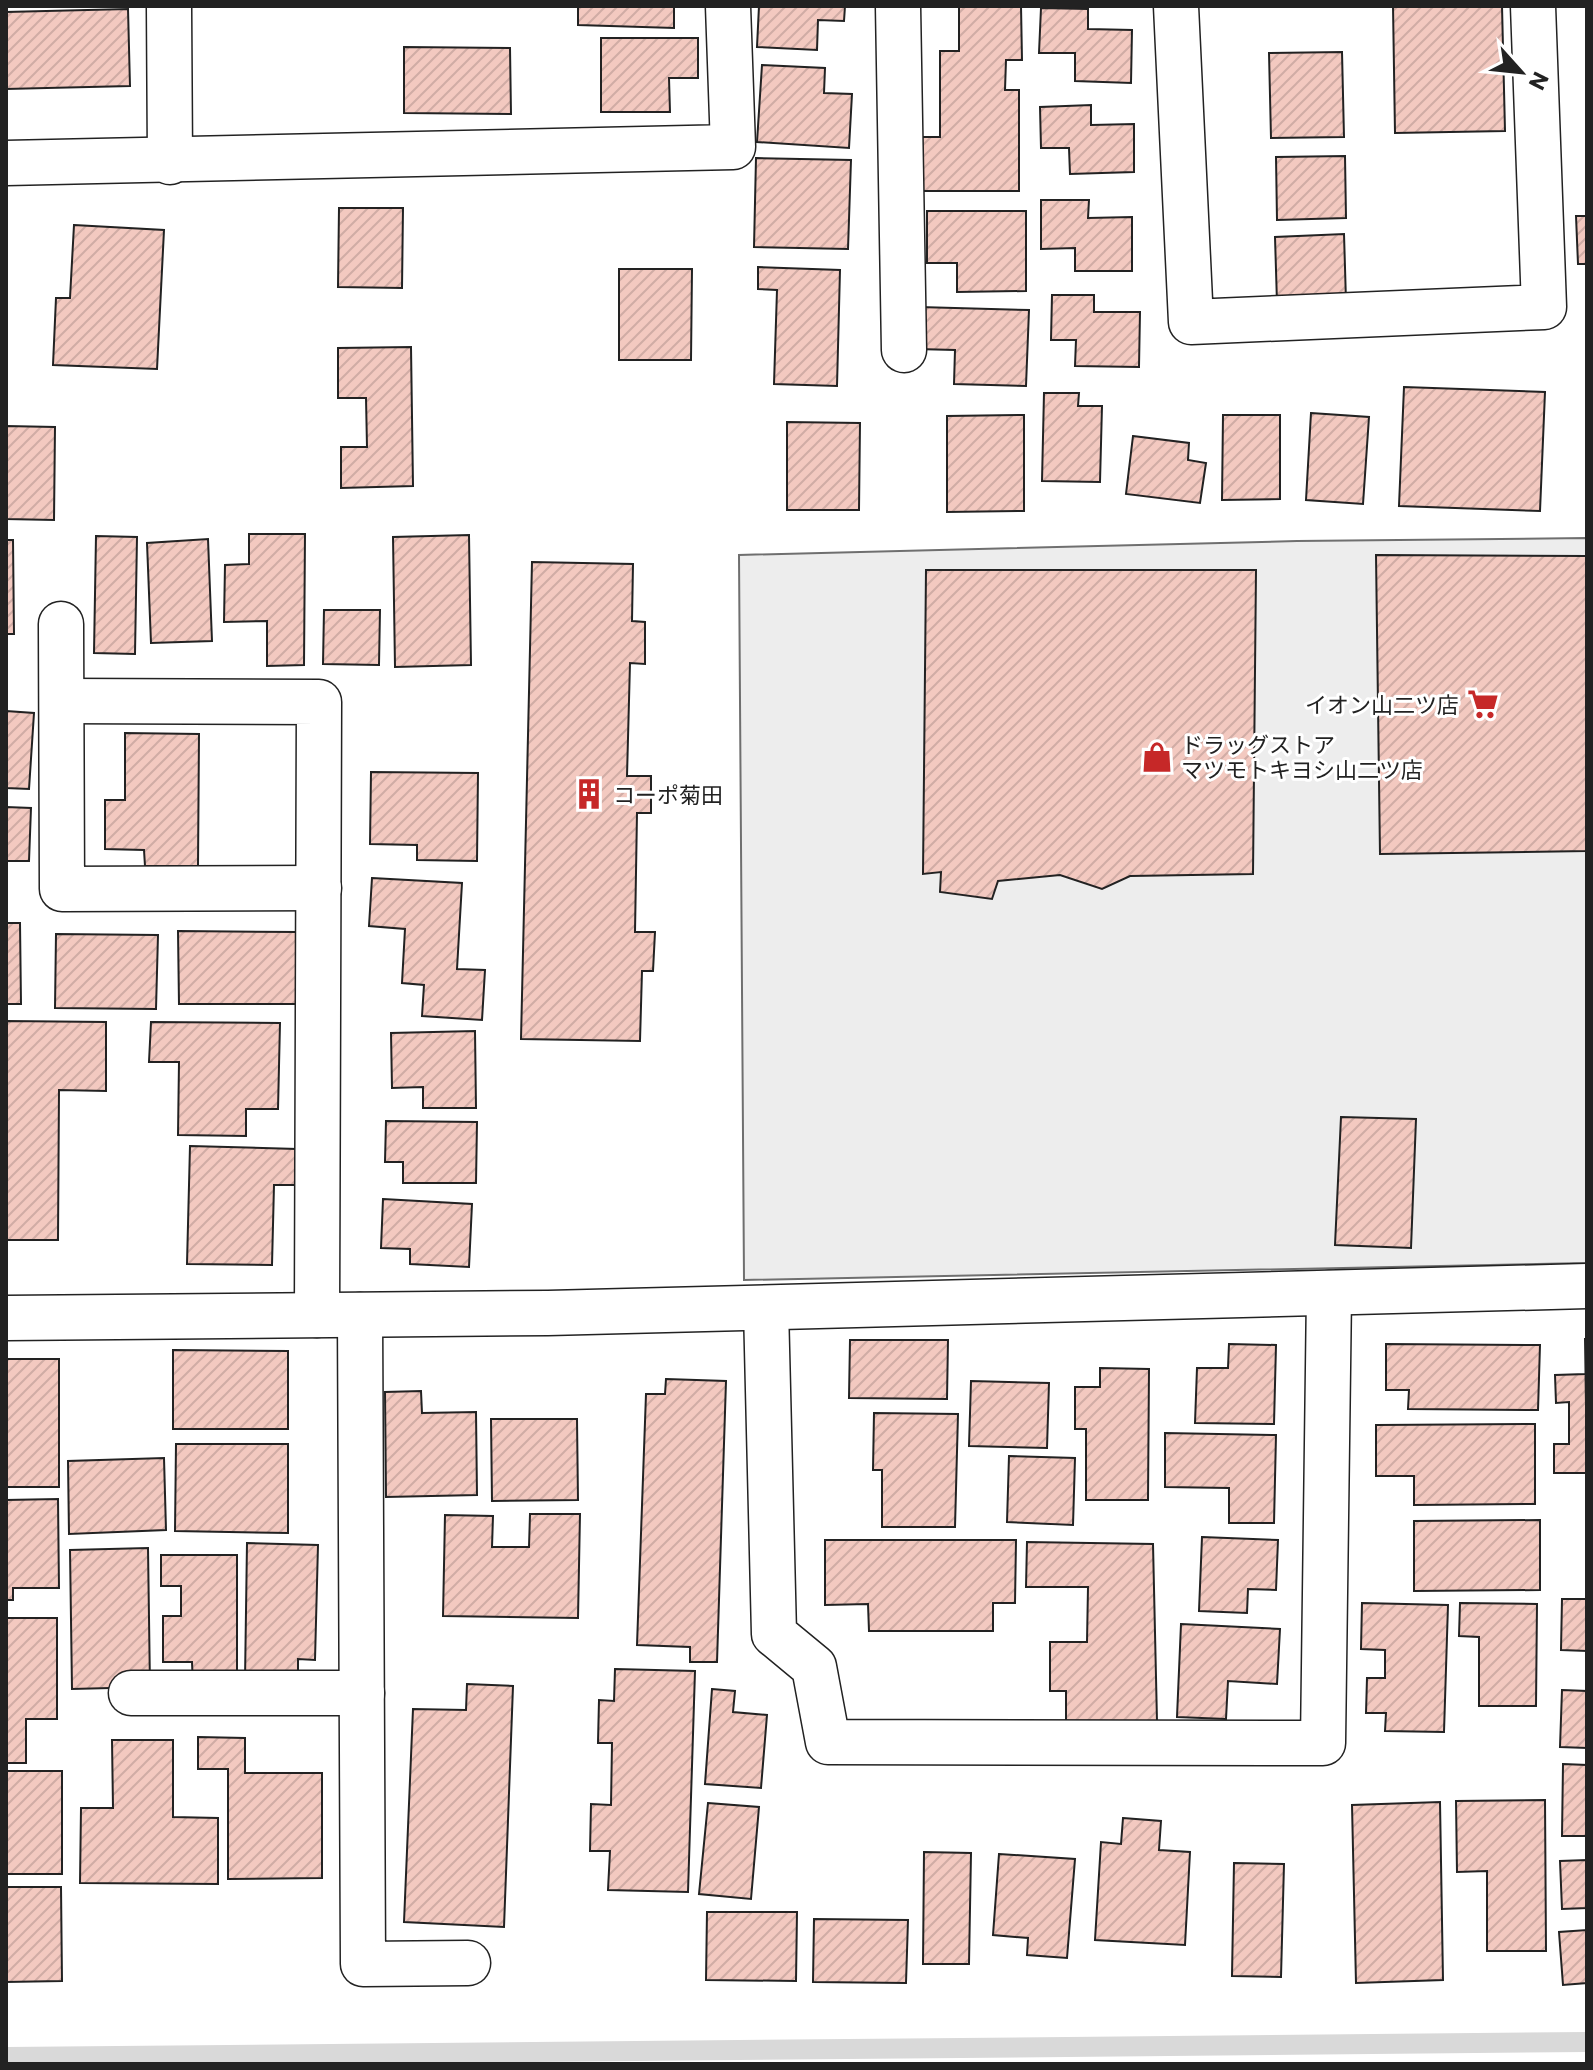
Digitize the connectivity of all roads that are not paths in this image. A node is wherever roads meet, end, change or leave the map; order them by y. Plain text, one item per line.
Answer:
1 (169, 6) edge
2 (728, 6) edge
3 (898, 6) edge
4 (1176, 6) edge
5 (1533, 6) edge
6 (170, 162) junction
7 (6, 163) edge
8 (904, 350) dead end
9 (61, 624) dead end
10 (62, 701) junction
11 (319, 888) junction
12 (1587, 1286) edge
13 (1329, 1293) junction
14 (766, 1308) junction
15 (317, 1315) junction
16 (360, 1315) junction
17 (6, 1318) edge
18 (131, 1693) dead end
19 (362, 1693) junction
20 (468, 1963) dead end

1 - 6 street
2 - 6 street
3 - 8 street
4 - 5 street
6 - 7 street
9 - 10 street
10 - 11 street
10 - 11 street
11 - 15 street
12 - 13 street
13 - 14 street
13 - 14 street
14 - 16 street
15 - 16 street
15 - 17 street
16 - 19 street
18 - 19 street
19 - 20 street

